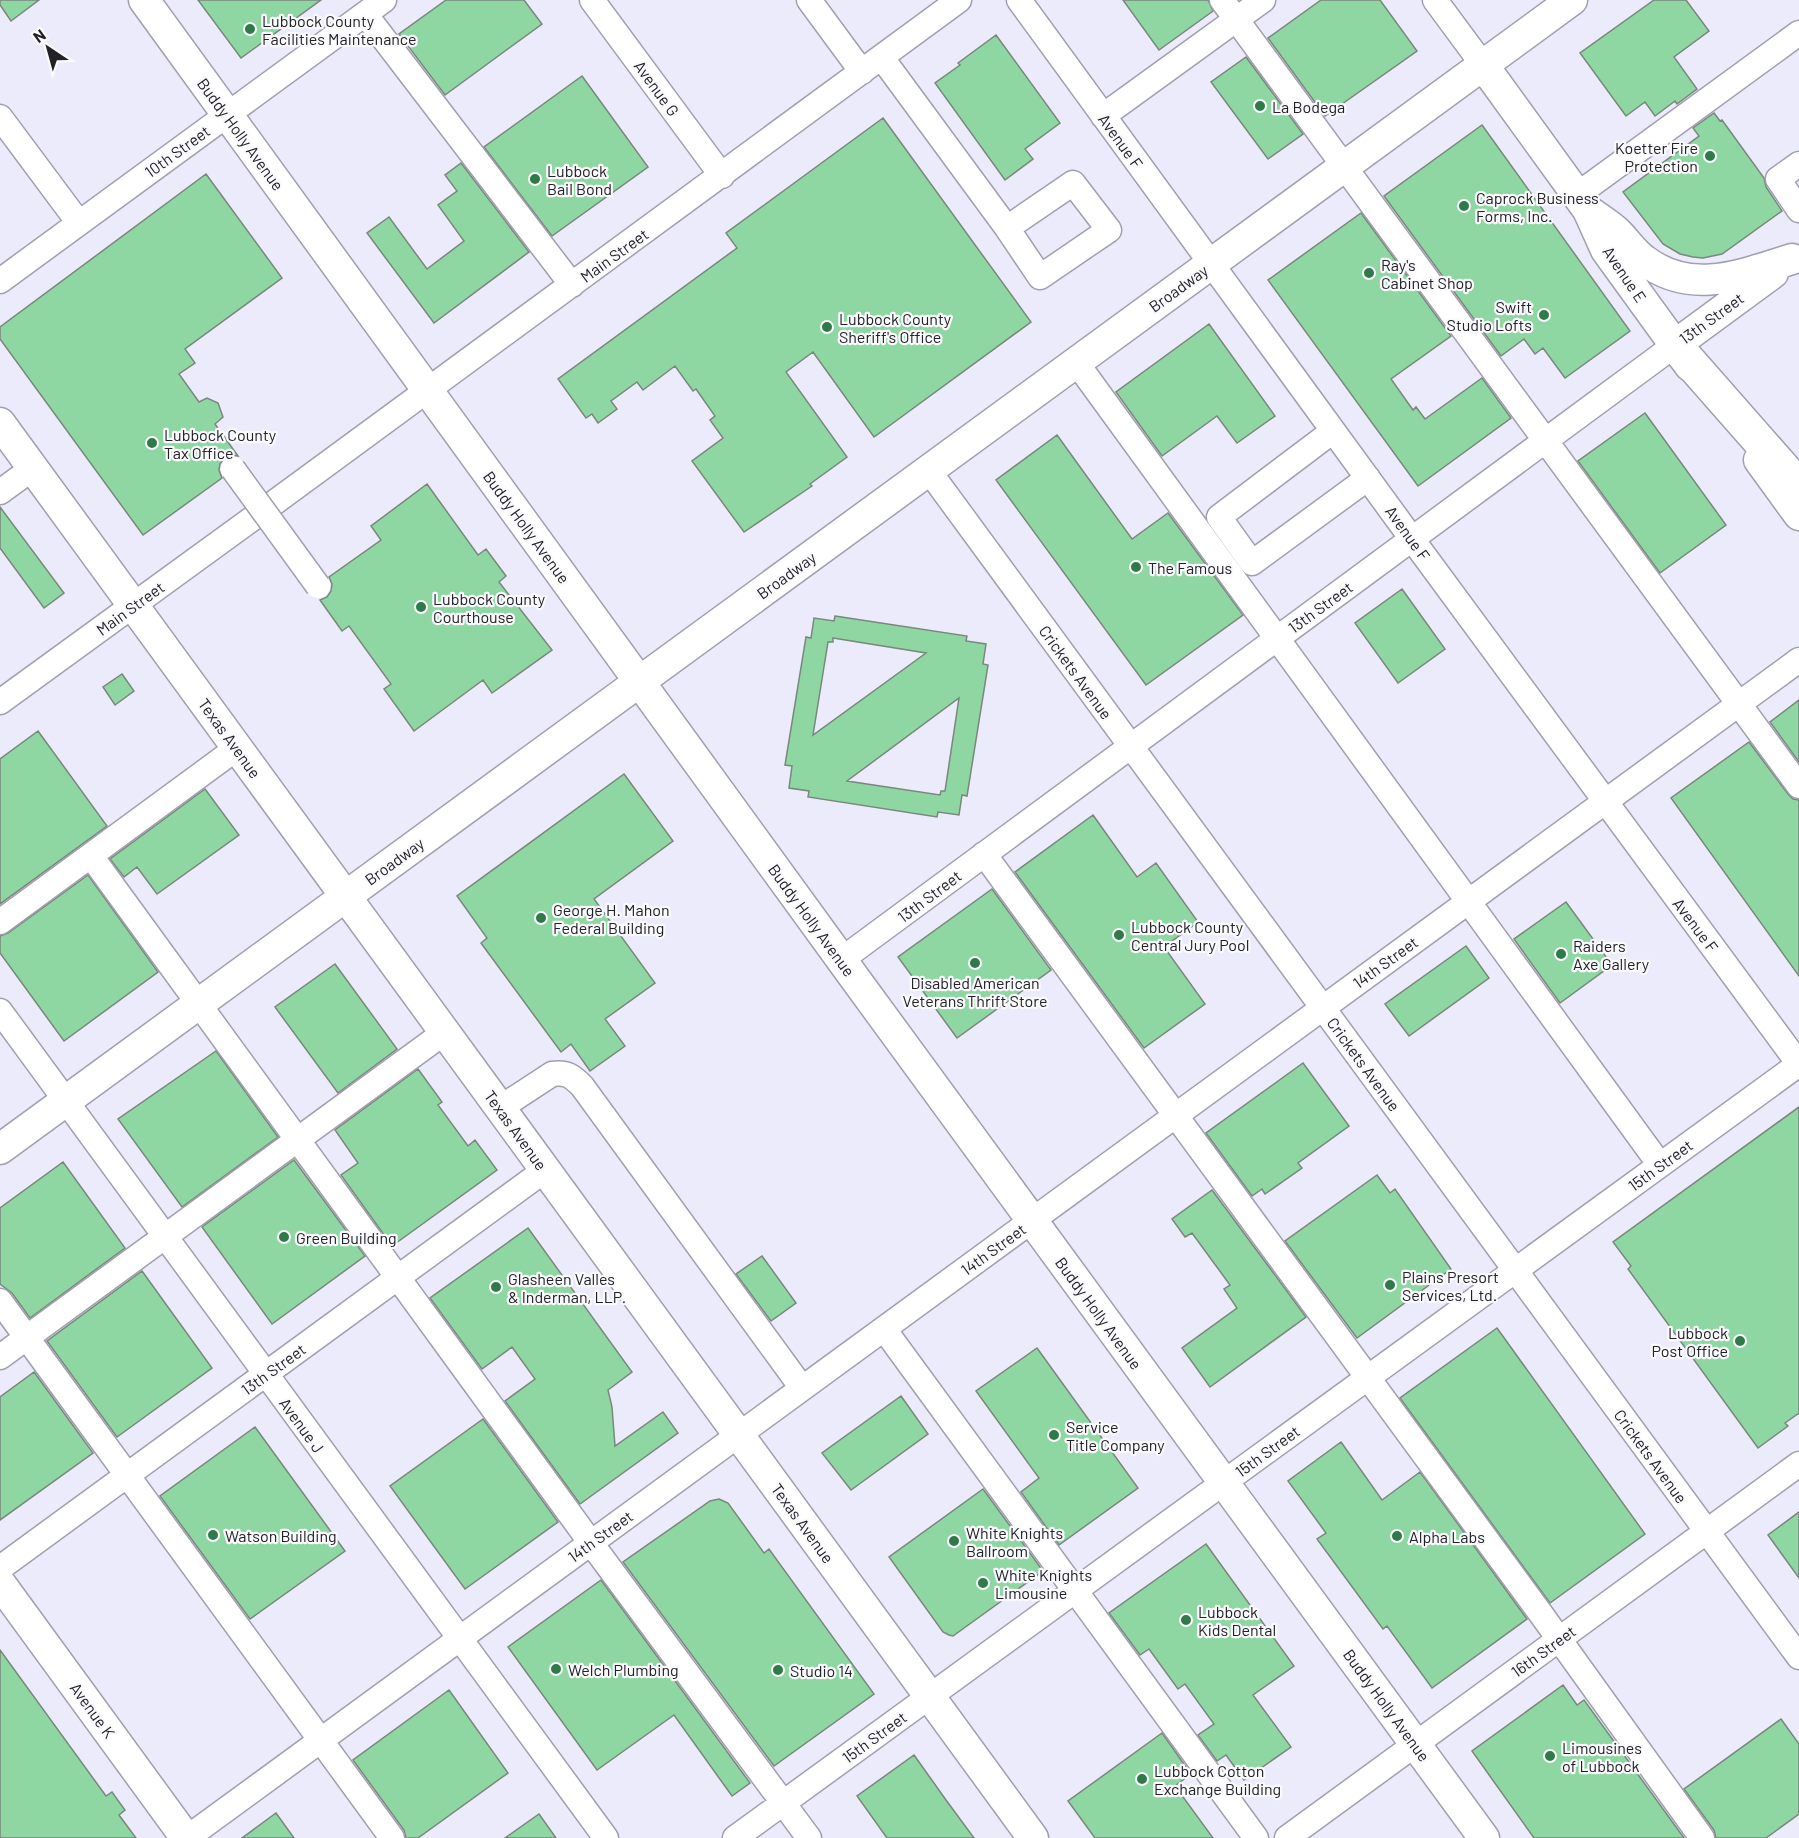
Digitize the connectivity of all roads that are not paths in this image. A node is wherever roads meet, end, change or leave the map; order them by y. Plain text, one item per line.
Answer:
1 (144, 0) edge
2 (592, 0) edge
3 (809, 0) edge
4 (959, 0) edge
5 (1019, 0) edge
6 (1222, 0) edge
7 (1263, 0) edge
8 (1435, 0) edge
9 (1572, 0) edge
10 (375, 7) edge
11 (1236, 19) junction
12 (1799, 33) edge
13 (882, 58) junction
14 (1483, 65) junction
15 (862, 72) junction
16 (227, 115) junction
17 (1103, 116) junction
18 (0, 117) edge
19 (1799, 164) edge
20 (1344, 167) junction
21 (722, 176) junction
22 (1583, 203) junction
23 (1799, 210) edge
24 (79, 223) junction
25 (1007, 228) dead end
26 (1795, 256) edge
27 (1211, 264) junction
28 (0, 281) edge
29 (572, 285) junction
30 (1675, 345) junction
31 (1076, 362) junction
32 (428, 391) junction
33 (0, 423) edge
34 (1333, 431) junction
35 (1546, 440) junction
36 (33, 468) junction
37 (233, 469) dead end
38 (928, 471) junction
39 (1368, 478) junction
40 (1799, 486) edge
41 (0, 492) edge
42 (1799, 515) edge
43 (1412, 539) junction
44 (318, 586) dead end
45 (133, 605) junction
46 (1276, 639) junction
47 (1799, 660) edge
48 (639, 682) junction
49 (0, 702) edge
50 (1739, 704) junction
51 (1131, 746) junction
52 (237, 748) junction
53 (1799, 786) edge
54 (1605, 802) junction
55 (984, 854) junction
56 (91, 856) junction
57 (346, 897) junction
58 (1470, 901) junction
59 (0, 922) edge
60 (841, 960) junction
61 (199, 1004) junction
62 (1323, 1008) junction
63 (0, 1011) edge
64 (445, 1032) junction
65 (1799, 1064) edge
66 (66, 1101) junction
67 (500, 1108) junction
68 (1176, 1115) junction
69 (297, 1139) junction
70 (0, 1149) edge
71 (1660, 1166) junction
72 (545, 1170) junction
73 (1032, 1221) junction
74 (164, 1236) junction
75 (1515, 1270) junction
76 (397, 1278) junction
77 (0, 1301) edge
78 (884, 1329) junction
79 (27, 1337) junction
80 (0, 1357) edge
81 (265, 1374) junction
82 (1368, 1378) junction
83 (802, 1388) junction
84 (738, 1435) junction
85 (1799, 1464) edge
86 (128, 1475) junction
87 (1224, 1483) junction
88 (1707, 1531) junction
89 (591, 1543) junction
90 (0, 1568) edge
91 (0, 1583) edge
92 (1076, 1590) junction
93 (460, 1639) junction
94 (1559, 1639) junction
95 (1799, 1657) edge
96 (929, 1696) junction
97 (320, 1741) junction
98 (1416, 1744) junction
99 (783, 1803) junction
100 (186, 1838) edge
101 (392, 1838) edge
102 (606, 1838) edge
103 (735, 1838) edge
104 (809, 1838) edge
105 (1033, 1838) edge
106 (1256, 1838) edge
107 (1287, 1838) edge
108 (1484, 1838) edge
109 (1702, 1838) edge

1 - 16 main road, Buddy Holly Avenue
2 - 21 street, Avenue G
3 - 15 street
4 - 13 street, Main Street
5 - 17 street, Avenue F
6 - 11 street
7 - 11 street
8 - 14 street, Avenue E
9 - 14 main road, Broadway
10 - 16 street, 10th Street
10 - 29 street
11 - 17 street
11 - 20 street
12 - 22 street
13 - 15 street, Main Street
13 - 25 street
14 - 20 main road, Broadway
14 - 22 main road, Avenue E
15 - 21 street, Main Street
16 - 24 street, 10th Street
16 - 32 main road, Buddy Holly Avenue
17 - 27 street, Avenue F
18 - 24 street
19 - 23 street
20 - 27 main road, Broadway
20 - 35 street
21 - 29 street, Main Street
22 - 26 main road
22 - 30 main road, Avenue E
24 - 28 street, 10th Street
26 - 30 main road, 13th Street
27 - 31 main road, Broadway
27 - 34 street, Avenue F
29 - 32 street, Main Street
30 - 35 street, 13th Street
30 - 40 highway
30 - 42 main road, Avenue E
31 - 38 main road, Broadway
31 - 46 street
32 - 45 street, Main Street
32 - 48 main road, Buddy Holly Avenue
33 - 36 main road, Texas Avenue
34 - 39 street, Avenue F
34 - 39 street
35 - 43 street, 13th Street
35 - 50 street
36 - 41 street
36 - 45 main road, Texas Avenue
37 - 44 street, bridge
38 - 48 main road, Broadway
38 - 51 street, Crickets Avenue
39 - 43 street, Avenue F
43 - 46 street, 13th Street
43 - 54 street, Avenue F
45 - 49 street, Main Street
45 - 52 main road, Texas Avenue
46 - 51 street, 13th Street
46 - 58 street
47 - 50 street, 14th Street
48 - 57 main road, Broadway
48 - 60 main road, Buddy Holly Avenue
50 - 53 street
50 - 54 street, 14th Street
51 - 55 street, 13th Street
51 - 62 street, Crickets Avenue
52 - 56 street
52 - 57 main road, Texas Avenue
54 - 58 street, 14th Street
54 - 65 street, Avenue F
55 - 60 street, 13th Street
55 - 68 street
56 - 59 street
56 - 61 street
57 - 61 main road, Broadway
57 - 64 main road, Texas Avenue
58 - 62 street, 14th Street
58 - 71 street
60 - 73 main road, Buddy Holly Avenue
61 - 66 main road, Broadway
61 - 69 street
62 - 68 street, 14th Street
62 - 75 street, Crickets Avenue
63 - 66 street, Avenue J
64 - 67 main road, Texas Avenue
64 - 69 street
65 - 71 street, 15th Street
66 - 70 main road, Broadway
66 - 74 street, Avenue J
67 - 72 main road, Texas Avenue
67 - 83 street
68 - 73 street, 14th Street
68 - 82 street
69 - 74 street
69 - 76 street
71 - 75 street, 15th Street
72 - 76 street, 13th Street
72 - 84 main road, Texas Avenue
73 - 78 street, 14th Street
73 - 87 main road, Buddy Holly Avenue
74 - 79 street
74 - 81 street, Avenue J
75 - 82 street, 15th Street
75 - 88 street, Crickets Avenue
76 - 81 street, 13th Street
76 - 89 street
77 - 79 street
78 - 83 street, 14th Street
78 - 92 street
79 - 80 street
79 - 86 street
81 - 86 street, 13th Street
81 - 93 street, Avenue J
82 - 87 street, 15th Street
82 - 94 street
83 - 84 street, 14th Street
84 - 89 street, 14th Street
84 - 96 main road, Texas Avenue
85 - 88 street, 16th Street
86 - 90 street, 13th Street
86 - 97 street
87 - 92 street, 15th Street
87 - 98 main road, Buddy Holly Avenue
88 - 94 street, 16th Street
88 - 95 street, Crickets Avenue
89 - 93 street, 14th Street
89 - 99 street
91 - 100 main road, Avenue K
92 - 96 street, 15th Street
92 - 106 street
93 - 97 street, 14th Street
93 - 102 street, Avenue J
94 - 98 street, 16th Street
94 - 109 street
96 - 99 street, 15th Street
96 - 105 main road, Texas Avenue
97 - 100 street, 14th Street
97 - 101 street
98 - 107 street, 16th Street
98 - 108 main road, Buddy Holly Avenue
99 - 103 street, 15th Street
99 - 104 street

